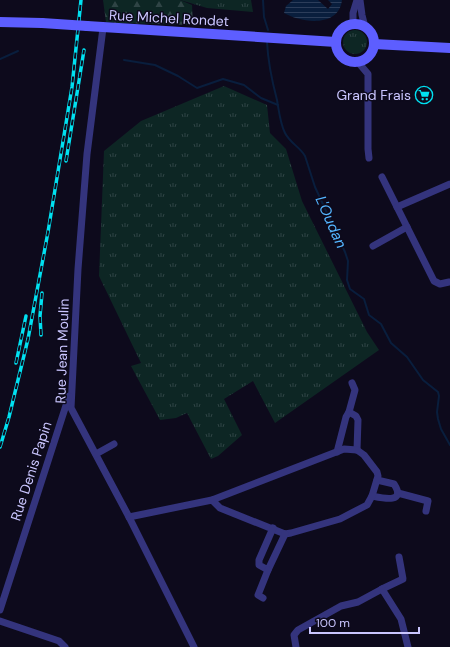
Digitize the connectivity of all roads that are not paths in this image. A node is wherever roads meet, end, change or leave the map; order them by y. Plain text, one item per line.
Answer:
1 (358, 0) edge
2 (0, 22) edge
3 (353, 24) junction
4 (365, 27) junction
5 (103, 28) junction
6 (336, 42) junction
7 (374, 44) junction
8 (450, 48) edge
9 (357, 61) junction
10 (370, 158) dead end
11 (382, 177) dead end
12 (450, 184) edge
13 (397, 207) junction
14 (407, 227) junction
15 (373, 246) dead end
16 (450, 283) edge
17 (352, 383) dead end
18 (72, 387) junction
19 (349, 412) junction
20 (114, 444) dead end
21 (357, 450) junction
22 (337, 452) junction
23 (96, 454) junction
24 (377, 480) junction
25 (398, 493) junction
26 (372, 496) junction
27 (212, 500) junction
28 (426, 511) dead end
29 (129, 517) junction
30 (273, 528) junction
31 (285, 534) junction
32 (399, 557) dead end
33 (268, 570) junction
34 (382, 589) junction
35 (263, 598) dead end
36 (0, 610) edge
37 (0, 621) edge
38 (65, 647) edge
39 (194, 647) edge
40 (296, 647) edge
41 (408, 647) edge

1 - 3 street
1 - 4 street
2 - 5 street, Rue Michel Rondet, bridge
3 - 4 street
3 - 6 street
4 - 7 street
5 - 6 street, Rue Michel Rondet
5 - 18 street, Rue Jean Moulin
6 - 9 street
7 - 8 street
7 - 9 street
9 - 10 street
11 - 13 street
12 - 13 street
13 - 14 street
14 - 15 street
14 - 16 street
17 - 19 street
18 - 23 street, Rue Jean Moulin
18 - 36 street, Rue Denis Papin
19 - 21 street
19 - 22 street
20 - 23 street
21 - 22 street
21 - 24 street
22 - 27 street
23 - 29 street, Rue Jean Moulin
24 - 25 street
24 - 26 street
25 - 26 street
25 - 28 street
26 - 31 street
27 - 29 street
27 - 30 street
29 - 39 street, Rue Jean Moulin
30 - 31 street
30 - 33 street
31 - 33 street
32 - 34 street
33 - 35 street
34 - 40 street
34 - 41 street
37 - 38 street

